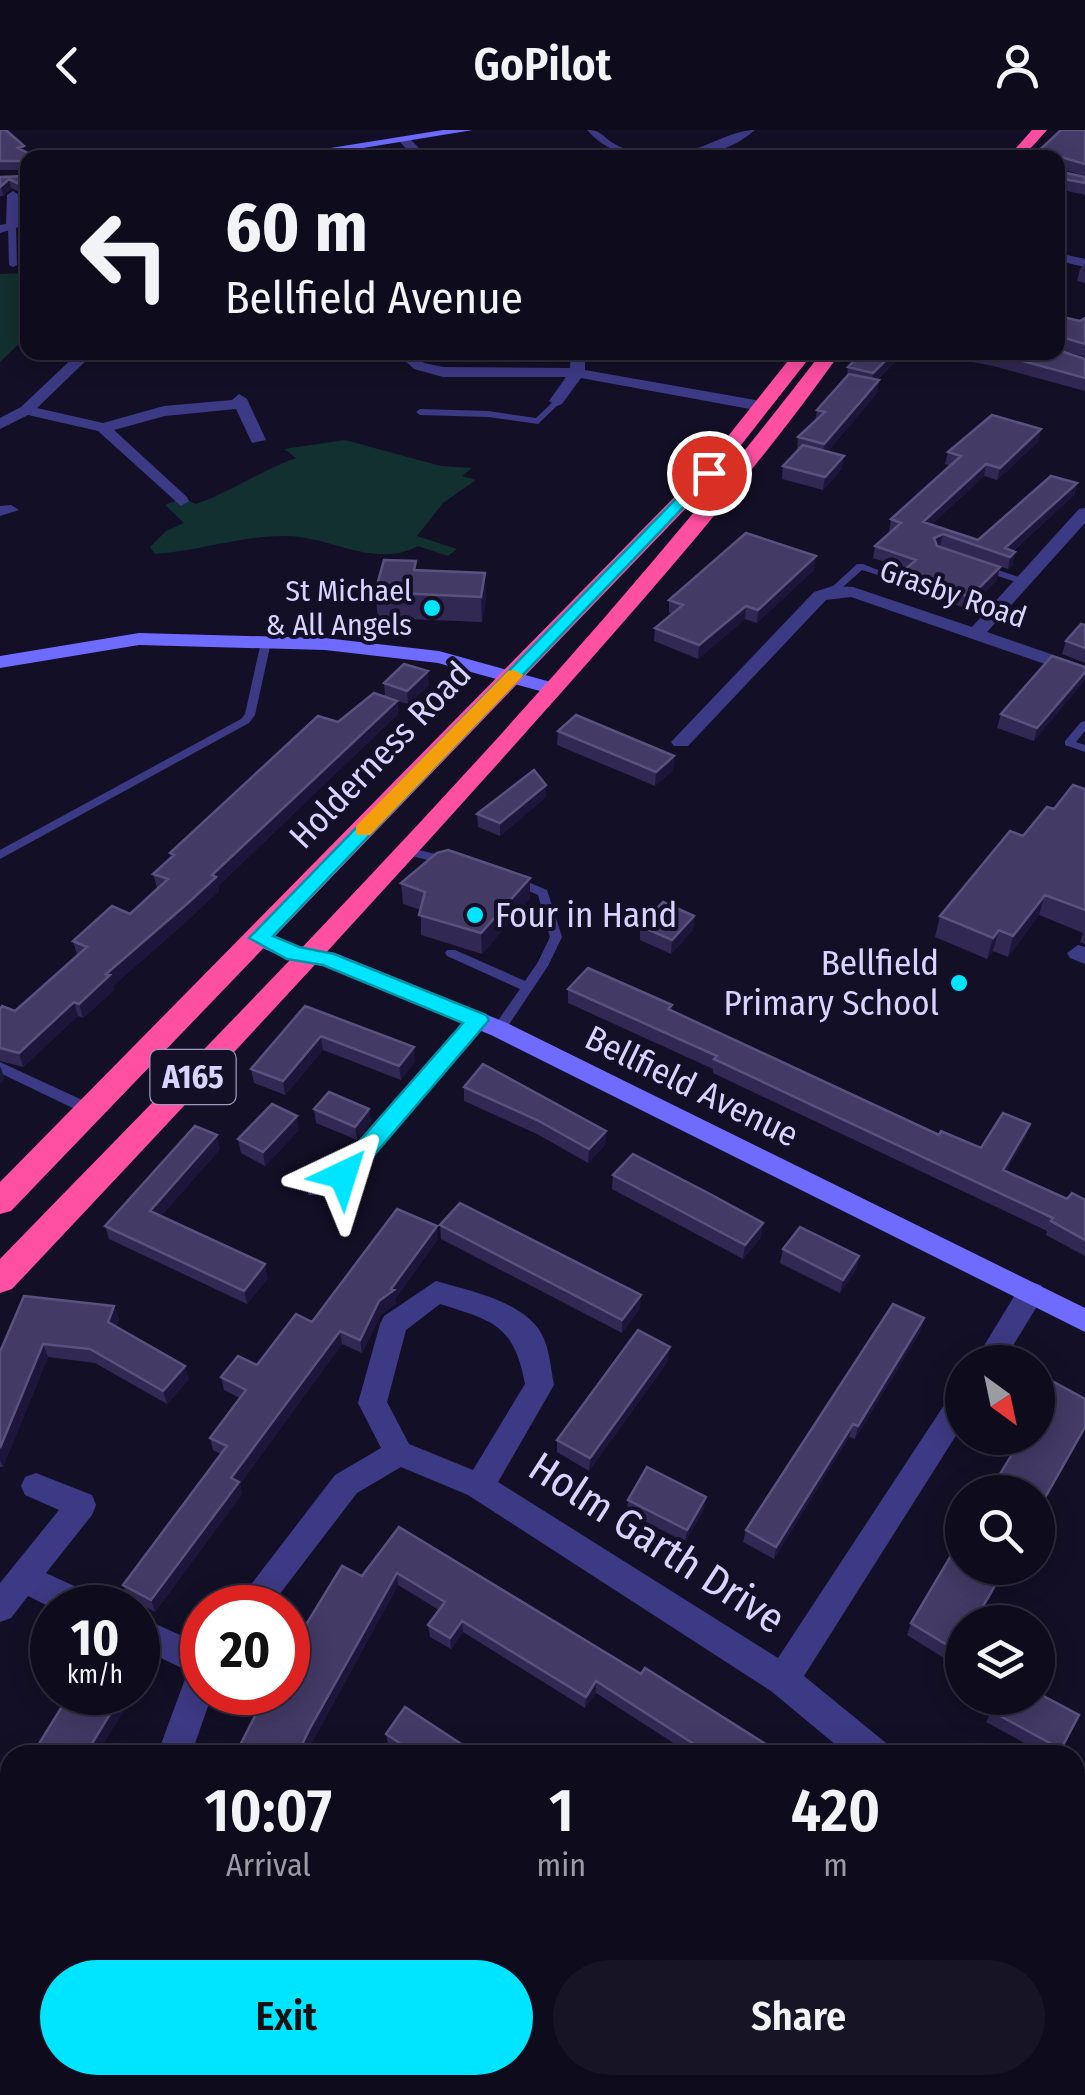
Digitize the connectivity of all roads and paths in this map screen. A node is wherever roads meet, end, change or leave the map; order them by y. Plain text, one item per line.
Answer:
1 (467, 130) edge
2 (593, 130) edge
3 (748, 130) edge
4 (1040, 130) edge
5 (406, 141) junction
6 (347, 150) edge
7 (415, 150) edge
8 (614, 150) edge
9 (708, 150) edge
10 (1021, 150) edge
11 (8, 202) edge
12 (6, 228) edge
13 (13, 265) dead end
14 (79, 360) edge
15 (412, 360) edge
16 (578, 360) edge
17 (798, 360) edge
18 (826, 360) edge
19 (577, 372) junction
20 (558, 402) joint
21 (761, 406) junction
22 (26, 410) junction
23 (420, 412) dead end
24 (0, 424) edge
25 (103, 428) junction
26 (258, 440) dead end
27 (703, 479) junction
28 (730, 484) junction
29 (148, 497) dead end
30 (1085, 513) edge
31 (973, 565) edge
32 (878, 572) dead end
33 (1025, 582) junction
34 (833, 591) junction
35 (976, 633) junction
36 (266, 642) junction
37 (0, 662) edge
38 (1085, 672) edge
39 (512, 677) junction
40 (551, 688) junction
41 (1085, 724) edge
42 (681, 742) dead end
43 (1085, 749) edge
44 (407, 851) junction
45 (0, 855) edge
46 (458, 862) edge
47 (509, 878) edge
48 (259, 938) junction
49 (451, 953) dead end
50 (310, 956) junction
51 (528, 987) junction
52 (488, 1025) junction
53 (0, 1067) edge
54 (88, 1109) junction
55 (314, 1191) dead end
56 (0, 1202) edge
57 (0, 1280) edge
58 (1032, 1294) junction
59 (1085, 1321) edge
60 (999, 1345) edge
61 (945, 1428) edge
62 (398, 1452) junction
63 (36, 1486) dead end
64 (479, 1486) junction
65 (23, 1578) junction
66 (38, 1585) edge
67 (267, 1585) edge
68 (0, 1607) edge
69 (783, 1680) junction
70 (188, 1715) edge
71 (178, 1745) edge
72 (862, 1745) edge

1 - 5 street
2 - 8 street
3 - 9 street
4 - 10 highway
5 - 6 street
5 - 7 street
11 - 12 street
12 - 13 lane
14 - 22 street
15 - 19 street
16 - 19 street
17 - 21 highway, Holderness Road / A165
18 - 28 highway, A165
19 - 20 street
19 - 21 street
20 - 23 lane
21 - 27 highway, Holderness Road / A165
22 - 24 street
22 - 25 street
25 - 26 street
25 - 29 street
27 - 28 lane
27 - 39 highway, Holderness Road / A165
28 - 40 highway, A165
30 - 33 street
31 - 33 lane
32 - 34 lane
33 - 35 street
34 - 35 street, Grasby Road
34 - 42 street, Grasby Road
35 - 38 street, Grasby Road
36 - 37 street
36 - 39 street
36 - 45 lane
39 - 40 street
39 - 48 highway, Holderness Road / A165
40 - 44 highway, A165
41 - 43 lane
44 - 46 lane
44 - 50 highway, A165
47 - 51 lane
48 - 50 street, Bellfield Avenue
48 - 54 highway, Holderness Road / A165
49 - 51 lane
50 - 52 street, Bellfield Avenue
50 - 57 highway, A165
51 - 52 lane
52 - 55 lane
52 - 58 street, Bellfield Avenue
53 - 54 lane
54 - 56 highway, Holderness Road / A165
58 - 59 street, Bellfield Avenue
58 - 60 street
61 - 69 street, Holm Garth Drive
62 - 64 street, Holm Garth Drive
62 - 64 street, Holm Garth Drive
62 - 67 street
63 - 65 street
64 - 69 street, Holm Garth Drive
65 - 66 street
65 - 68 street
69 - 72 street, Holm Garth Drive
70 - 71 street

